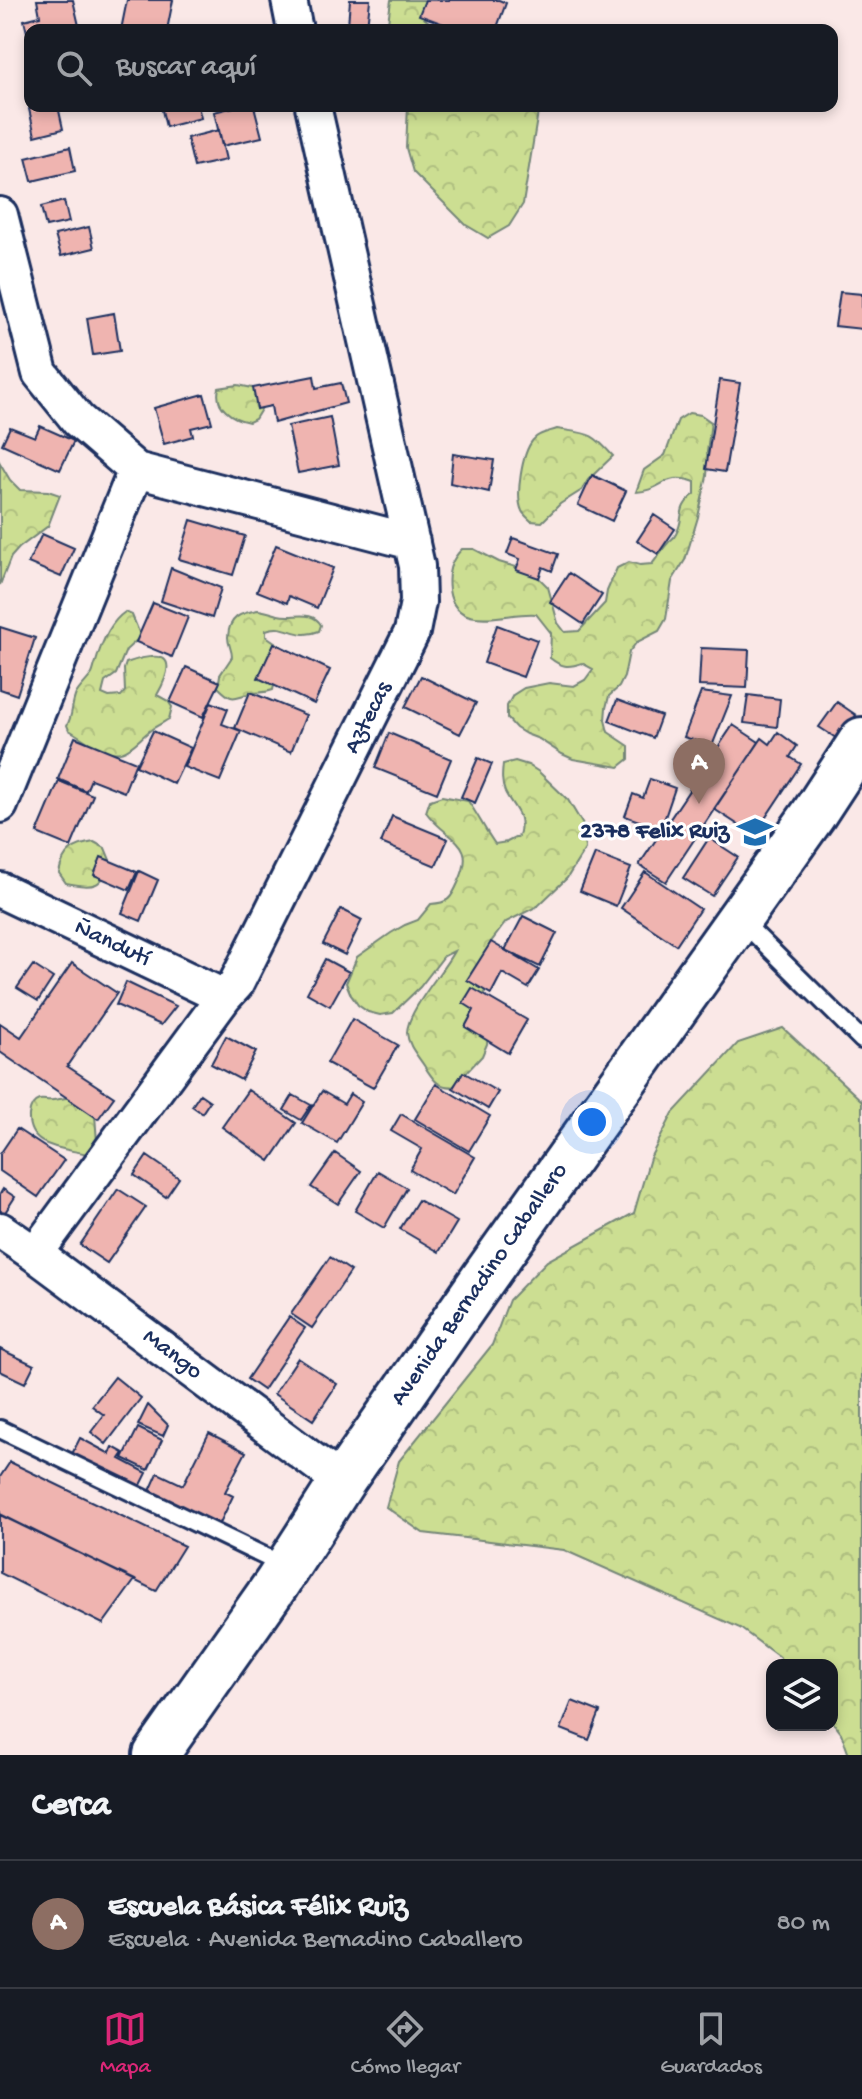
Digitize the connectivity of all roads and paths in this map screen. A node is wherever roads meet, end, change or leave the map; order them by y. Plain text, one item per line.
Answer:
1 (289, 0) edge
2 (294, 24) edge
3 (314, 112) edge
4 (0, 215) edge
5 (136, 470) junction
6 (412, 542) junction
7 (862, 740) edge
8 (0, 805) edge
9 (0, 890) edge
10 (739, 918) junction
11 (224, 997) junction
12 (862, 1040) edge
13 (0, 1230) edge
14 (35, 1254) junction
15 (0, 1429) edge
16 (342, 1482) junction
17 (288, 1567) junction
18 (156, 1755) edge

1 - 2 street
3 - 6 street, Aztecas
4 - 5 street
5 - 6 street
5 - 8 street
6 - 11 street, Aztecas
7 - 10 main road, Avenida Bernadino Caballero
9 - 11 street, Ñandutí
10 - 12 lane
10 - 16 main road, Avenida Bernadino Caballero
11 - 14 street, Aztecas
13 - 14 street, Mango
14 - 16 street, Mango
15 - 17 lane
16 - 17 main road, Avenida Bernadino Caballero
17 - 18 main road, Avenida Bernadino Caballero

